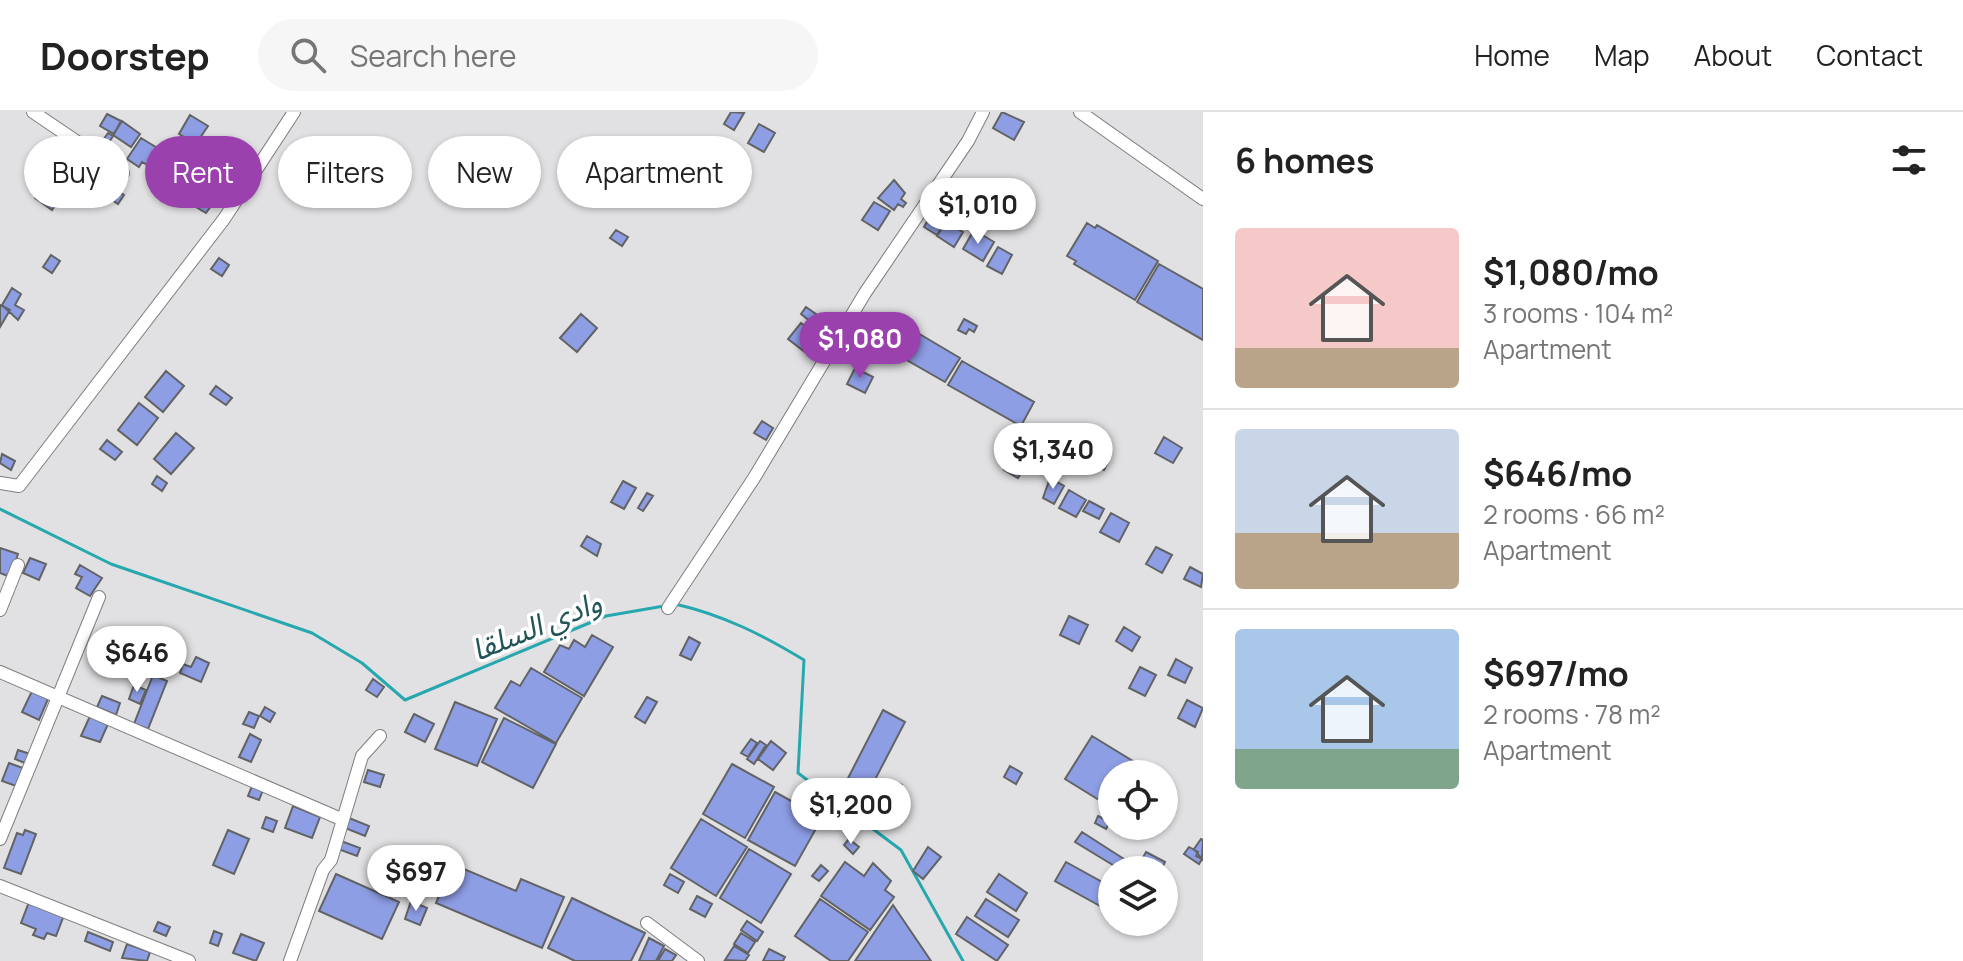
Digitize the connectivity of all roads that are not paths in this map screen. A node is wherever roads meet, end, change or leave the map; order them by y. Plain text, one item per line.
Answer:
1 (33, 112) edge
2 (294, 112) edge
3 (983, 112) edge
4 (1080, 112) edge
5 (68, 136) edge
6 (1203, 199) edge
7 (0, 483) edge
8 (18, 565) dead end
9 (99, 597) dead end
10 (668, 608) dead end
11 (0, 610) edge
12 (0, 672) edge
13 (57, 697) junction
14 (380, 736) dead end
15 (341, 819) junction
16 (0, 839) edge
17 (0, 886) edge
18 (647, 923) dead end
19 (189, 961) edge
20 (290, 961) edge
21 (698, 961) edge

1 - 5 street
2 - 7 street
3 - 10 street
4 - 6 street
8 - 11 street
9 - 13 street
12 - 13 street
13 - 15 street
13 - 16 street
14 - 15 street
15 - 20 street
17 - 19 street
18 - 21 street

